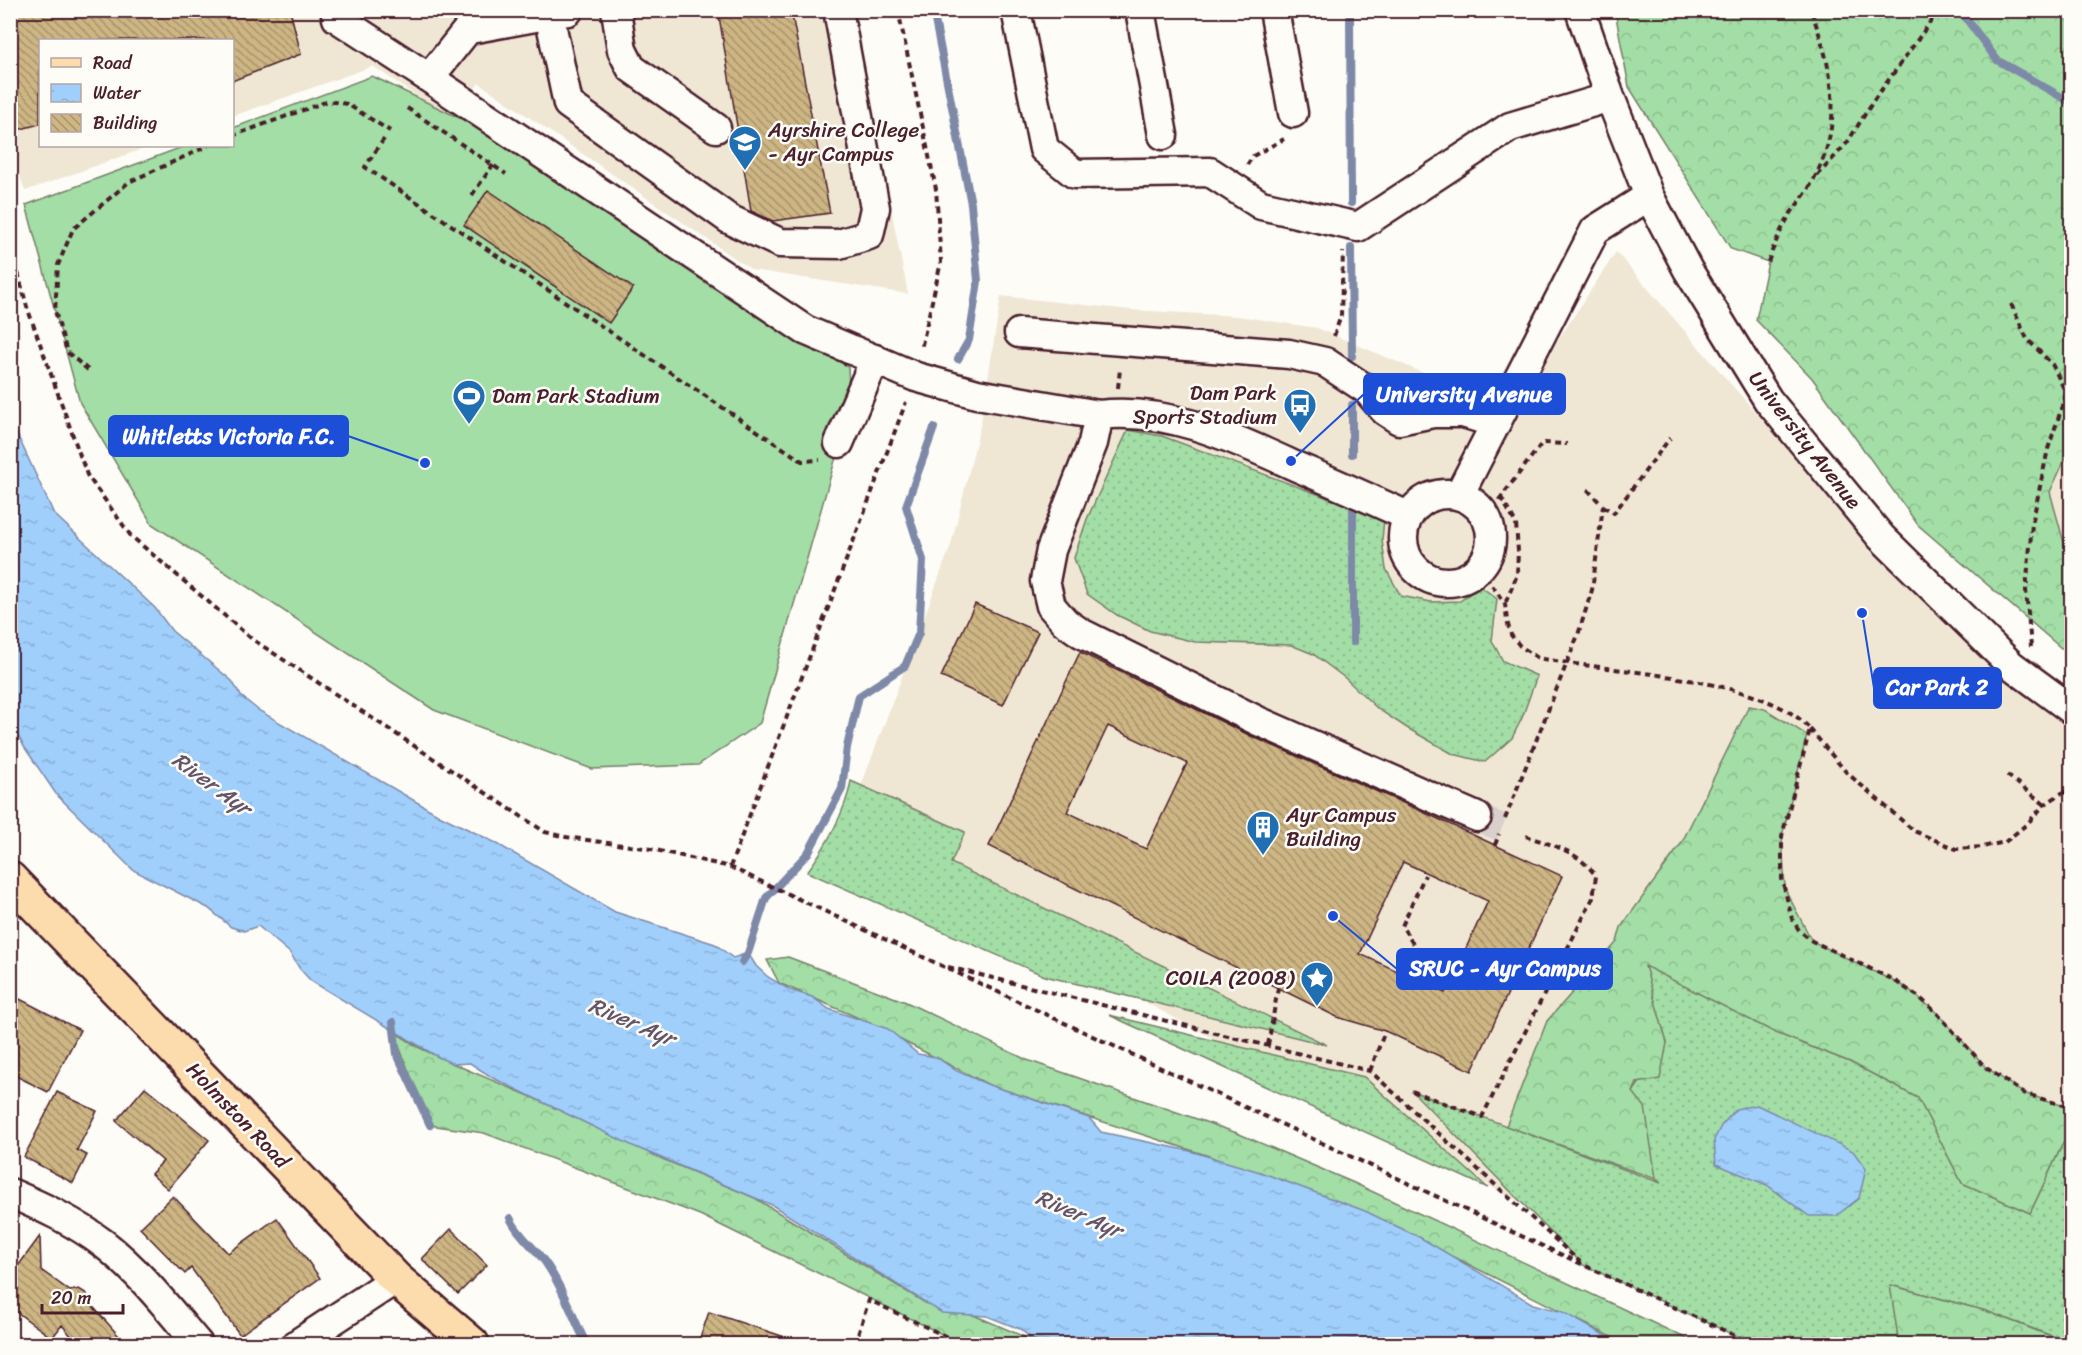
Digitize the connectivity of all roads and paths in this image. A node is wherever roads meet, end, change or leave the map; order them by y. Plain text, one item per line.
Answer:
1 (335, 10) edge
2 (616, 10) edge
3 (838, 10) edge
4 (1016, 10) edge
5 (1140, 10) edge
6 (1274, 10) edge
7 (1580, 10) edge
8 (1811, 10) edge
9 (1939, 10) edge
10 (559, 12) edge
11 (475, 20) edge
12 (429, 78) junction
13 (1610, 97) junction
14 (406, 108) dead end
15 (1293, 113) joint
16 (716, 128) dead end
17 (390, 131) dead end
18 (234, 135) edge
19 (1163, 135) dead end
20 (384, 139) dead end
21 (206, 147) edge
22 (493, 165) junction
23 (506, 174) dead end
24 (1814, 178) junction
25 (1227, 184) junction
26 (472, 195) dead end
27 (1649, 196) junction
28 (1344, 225) junction
29 (10, 242) edge
30 (1768, 262) dead end
31 (2012, 304) dead end
32 (1019, 333) dead end
33 (1122, 341) junction
34 (875, 359) junction
35 (1324, 362) junction
36 (88, 370) dead end
37 (2072, 377) edge
38 (2066, 393) junction
39 (2072, 398) edge
40 (1107, 414) junction
41 (1496, 423) junction
42 (1670, 438) dead end
43 (1567, 444) dead end
44 (830, 452) joint
45 (1587, 489) dead end
46 (1459, 495) junction
47 (1604, 506) junction
48 (1493, 507) junction
49 (1408, 516) junction
50 (1480, 568) junction
51 (1505, 604) junction
52 (1566, 664) junction
53 (2033, 681) junction
54 (2072, 710) edge
55 (1810, 729) junction
56 (2007, 774) dead end
57 (2072, 791) edge
58 (2044, 805) junction
59 (1477, 817) tunnel mouth
60 (1526, 836) dead end
61 (1496, 845) dead end
62 (1425, 875) dead end
63 (10, 879) edge
64 (938, 964) junction
65 (1278, 988) dead end
66 (1403, 990) dead end
67 (1385, 1031) dead end
68 (1268, 1045) junction
69 (1370, 1071) junction
70 (1412, 1091) dead end
71 (2072, 1108) edge
72 (10, 1193) edge
73 (1583, 1265) junction
74 (396, 1279) junction
75 (198, 1344) edge
76 (297, 1344) edge
77 (472, 1344) edge
78 (855, 1344) edge
79 (962, 1344) edge
80 (1753, 1344) edge

1 - 12 street
2 - 16 street
3 - 10 street
4 - 25 street
5 - 19 street
6 - 15 street
7 - 13 street, University Avenue
8 - 24 path
9 - 24 path
10 - 11 street
11 - 12 street
12 - 34 street
13 - 27 street, University Avenue
13 - 28 street
14 - 22 path
15 - 25 path
17 - 18 path
20 - 44 path
21 - 36 path
22 - 23 path
22 - 26 path
24 - 30 path
25 - 28 street
27 - 41 street
27 - 53 street, University Avenue
28 - 35 path
29 - 64 path
31 - 38 path
32 - 33 street
33 - 35 street
33 - 40 path
34 - 40 street
34 - 44 street
35 - 41 street
37 - 38 path
38 - 39 path
38 - 53 path
40 - 49 street
40 - 59 street
41 - 46 street
42 - 47 path
43 - 48 path
45 - 47 path
46 - 48 street
46 - 49 street
47 - 52 path
48 - 50 street
48 - 51 path
49 - 50 street
50 - 51 path
51 - 52 path
52 - 55 path
52 - 61 path
53 - 54 street, University Avenue
55 - 58 path
55 - 71 path
56 - 58 path
57 - 58 path
60 - 70 path
62 - 66 path
63 - 74 main road, Holmston Road
64 - 68 path
64 - 73 path
65 - 68 path
67 - 69 path
68 - 69 path
69 - 73 path
72 - 75 street
73 - 80 path
74 - 76 street
74 - 77 main road, Holmston Road
78 - 79 path

